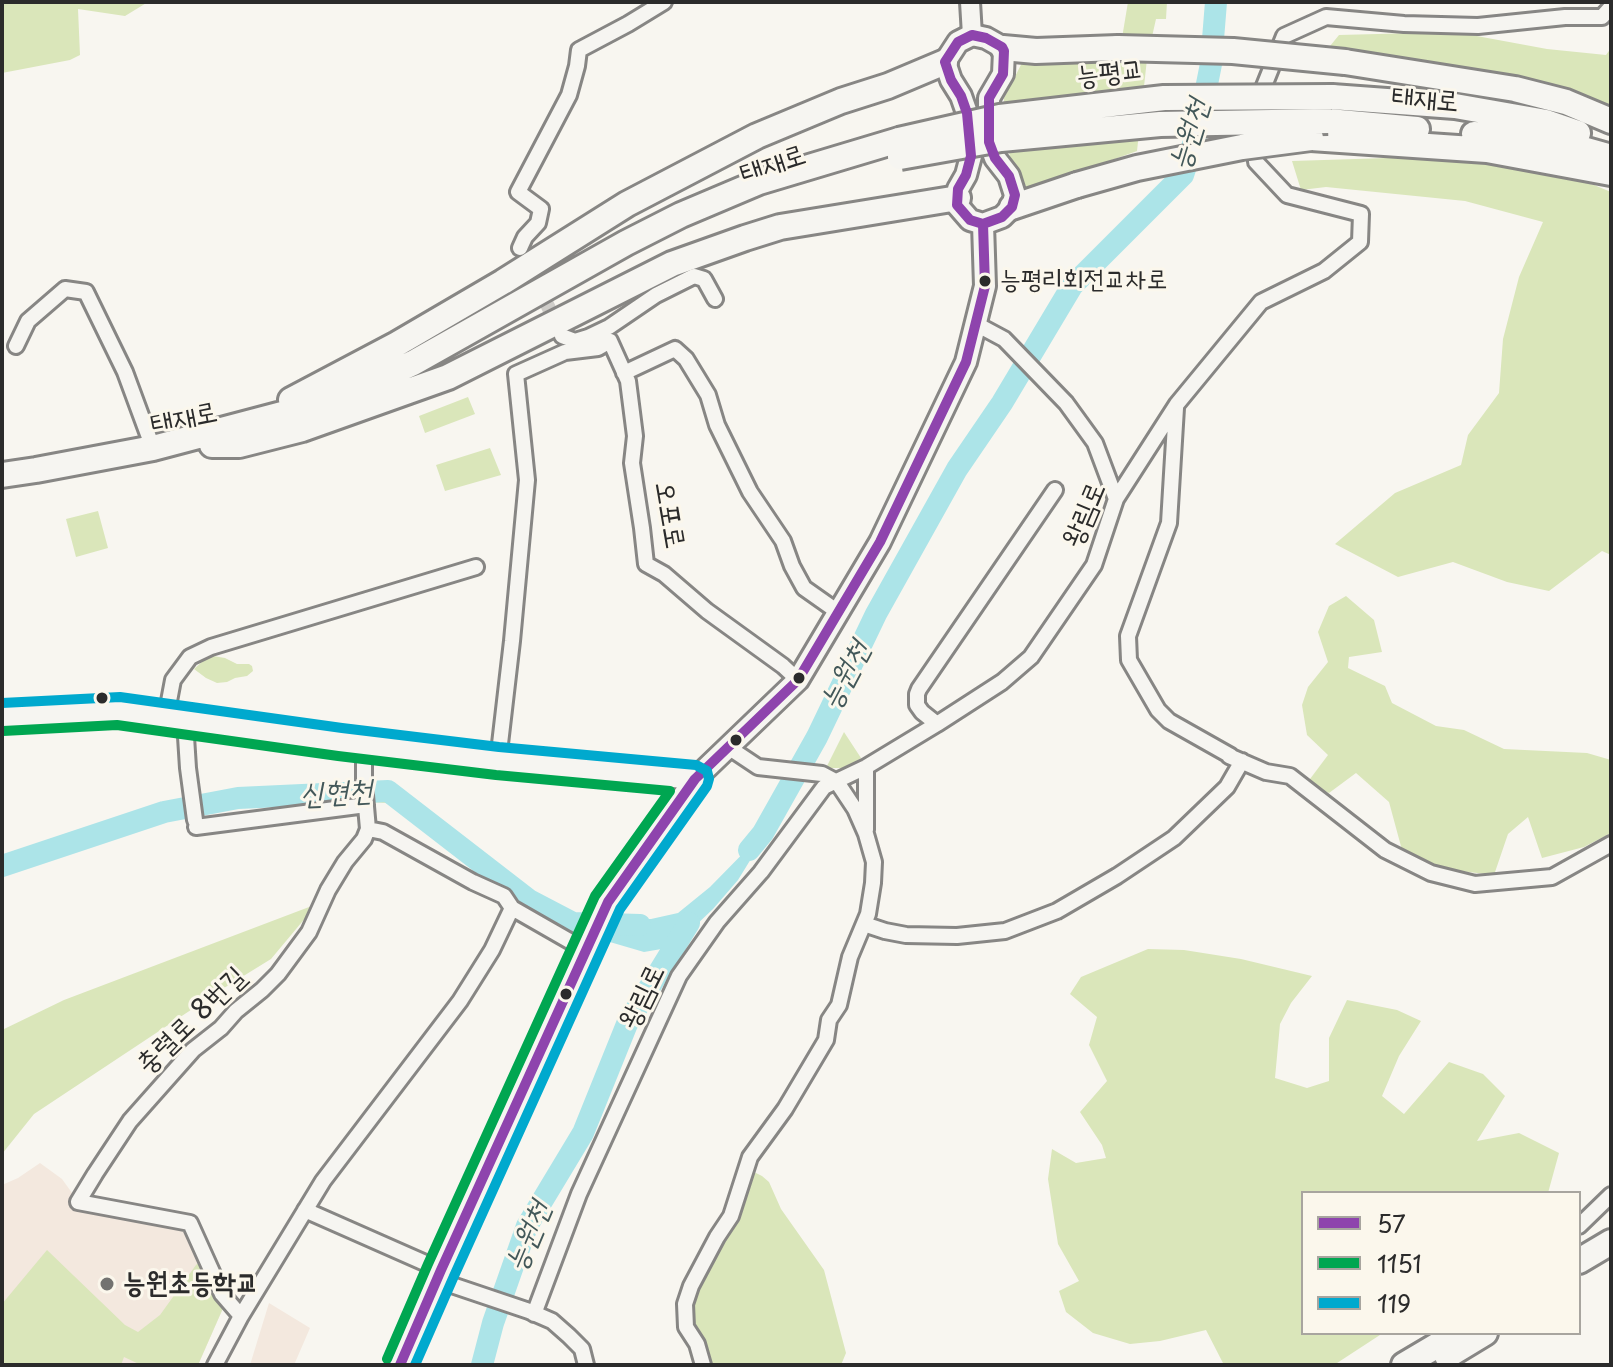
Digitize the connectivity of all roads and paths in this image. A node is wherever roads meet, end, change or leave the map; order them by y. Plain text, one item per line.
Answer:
1 (664, 2) edge
2 (970, 2) edge
3 (1611, 7) edge
4 (972, 35) junction
5 (1003, 48) junction
6 (945, 62) junction
7 (1332, 97) joint
8 (1611, 121) edge
9 (1319, 130) junction
10 (1611, 144) edge
11 (899, 149) junction
12 (1611, 157) edge
13 (1611, 173) edge
14 (958, 198) junction
15 (1012, 207) junction
16 (983, 224) junction
17 (520, 248) dead end
18 (715, 299) dead end
19 (976, 324) junction
20 (562, 336) dead end
21 (588, 337) junction
22 (610, 341) junction
23 (16, 346) dead end
24 (624, 373) junction
25 (1177, 404) junction
26 (211, 439) junction
27 (153, 448) junction
28 (2, 475) edge
29 (2, 483) edge
30 (1055, 490) dead end
31 (1116, 499) junction
32 (476, 567) dead end
33 (838, 612) junction
34 (798, 680) junction
35 (2, 717) edge
36 (175, 719) junction
37 (937, 724) junction
38 (364, 745) junction
39 (728, 747) junction
40 (1234, 758) junction
41 (498, 761) junction
42 (866, 767) junction
43 (695, 779) junction
44 (837, 782) junction
45 (366, 803) junction
46 (368, 829) junction
47 (866, 834) junction
48 (1611, 844) edge
49 (512, 908) junction
50 (864, 924) junction
51 (587, 951) junction
52 (1611, 1195) edge
53 (305, 1210) junction
54 (1581, 1224) edge
55 (1611, 1242) edge
56 (1611, 1259) edge
57 (1581, 1260) edge
58 (1581, 1277) edge
59 (443, 1279) junction
60 (532, 1313) junction
61 (241, 1316) junction
62 (1454, 1335) edge
63 (1482, 1335) edge
64 (215, 1365) edge
65 (400, 1365) edge
66 (586, 1365) edge
67 (703, 1365) edge
68 (1404, 1365) edge
69 (1432, 1365) edge

1 - 17 street
2 - 4 street
3 - 25 street, 왕림로
4 - 5 main road
4 - 6 main road
5 - 8 highway, bridge
5 - 15 main road
6 - 14 main road
6 - 26 highway
7 - 10 highway, 태재로
7 - 11 highway, 능평교, bridge
9 - 11 highway, 태재로, bridge
9 - 12 highway, 태재로
9 - 13 highway
9 - 15 highway, bridge
11 - 26 highway, 태재로
14 - 16 main road
14 - 26 highway
15 - 16 main road
16 - 19 main road
18 - 21 street
19 - 31 street
19 - 33 main road
20 - 21 street
21 - 22 street
22 - 24 street, 오포로
22 - 41 street
23 - 27 street
24 - 33 street
24 - 34 street, 오포로
25 - 31 street, 왕림로
25 - 40 street
26 - 27 highway, 태재로
26 - 29 highway, 태재로
27 - 28 highway, 태재로
30 - 37 street
31 - 37 street, 왕림로
32 - 36 street
33 - 34 main road
34 - 39 main road
35 - 36 main road
36 - 38 main road
36 - 45 street
37 - 42 street, 왕림로
38 - 41 main road
38 - 45 street
39 - 43 main road
39 - 44 street
40 - 48 street
40 - 50 street
41 - 43 main road
42 - 44 street, 왕림로
42 - 47 street
43 - 51 main road
44 - 47 street
44 - 60 street, 왕림로
45 - 46 street
46 - 49 street
46 - 61 street, 충렬로 8번길
47 - 50 street
49 - 51 street
49 - 53 street
50 - 67 street
51 - 59 main road
52 - 54 street
53 - 59 street
53 - 61 street
55 - 57 highway
56 - 58 highway
59 - 60 street
59 - 65 main road
60 - 66 street
61 - 64 street
62 - 68 highway
63 - 69 highway

